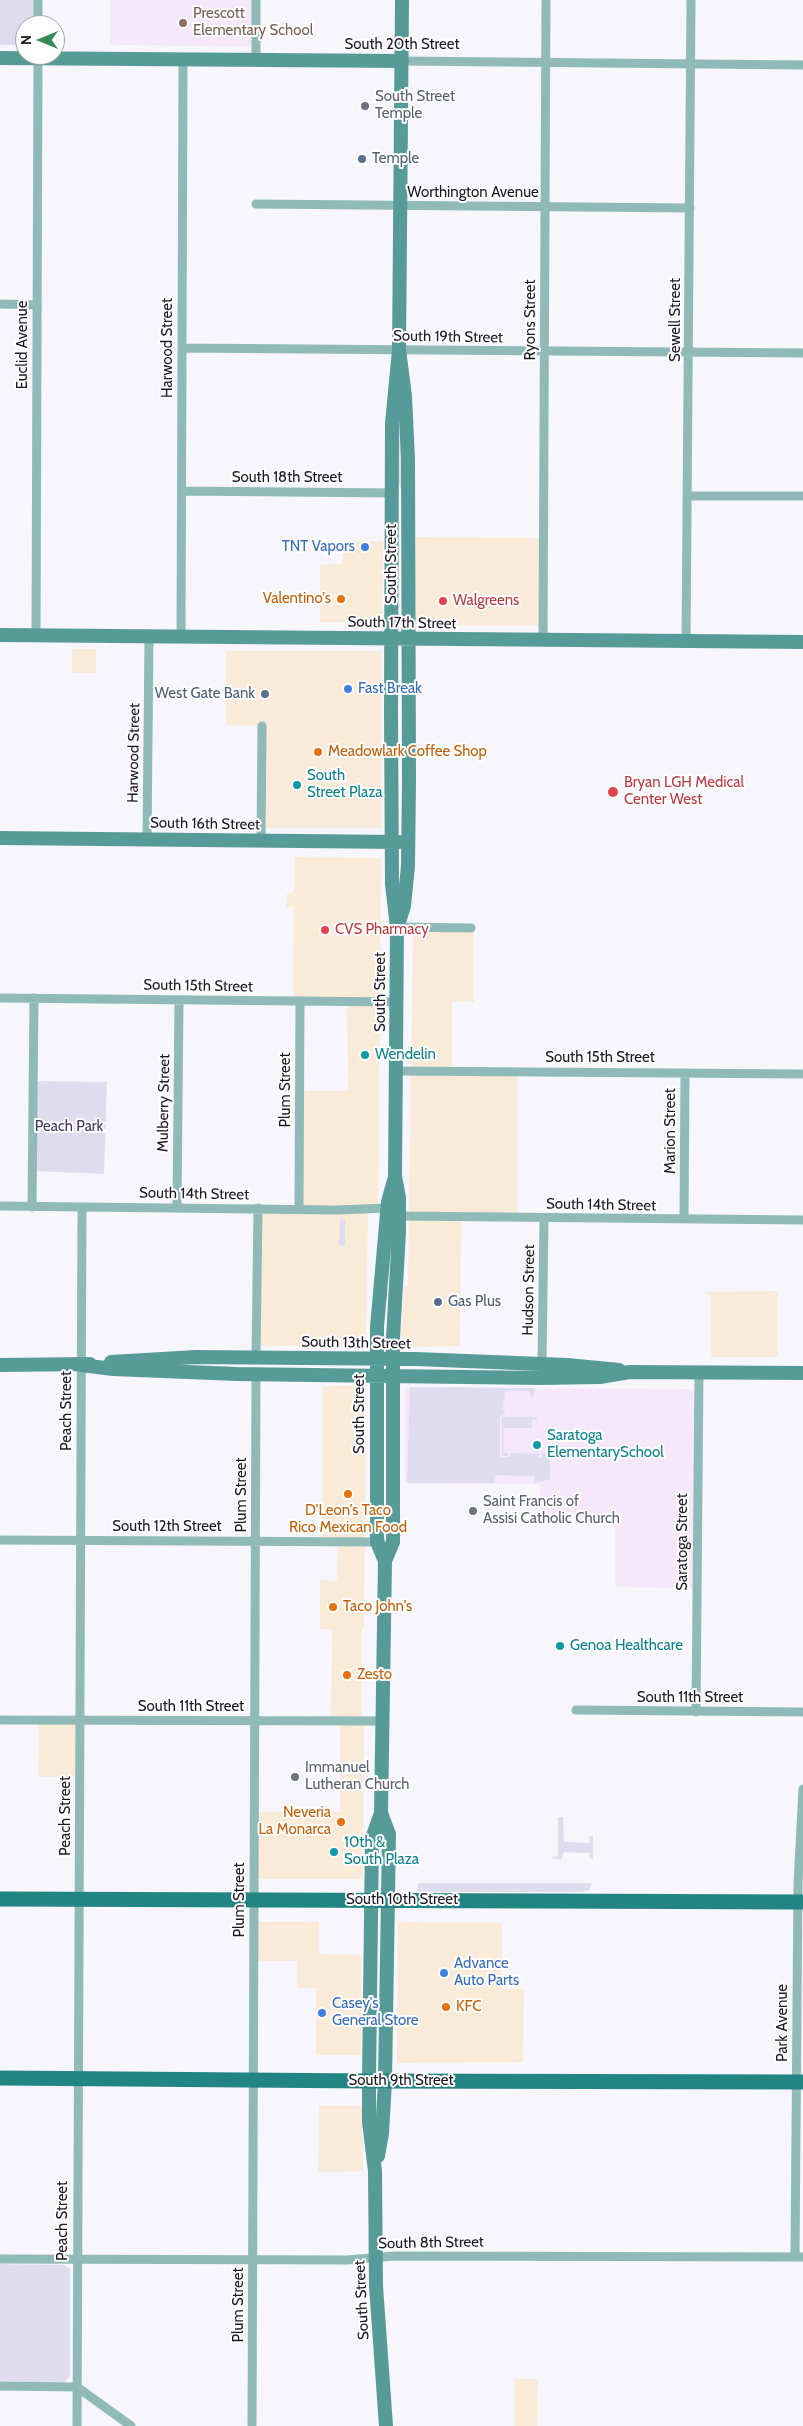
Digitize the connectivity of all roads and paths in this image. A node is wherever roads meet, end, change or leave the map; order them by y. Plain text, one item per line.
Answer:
1 (38, 0) edge
2 (256, 0) edge
3 (402, 0) edge
4 (546, 0) edge
5 (691, 0) edge
6 (38, 15) edge
7 (15, 57) edge
8 (65, 57) edge
9 (0, 58) edge
10 (183, 60) junction
11 (402, 61) junction
12 (256, 62) junction
13 (546, 62) junction
14 (691, 64) junction
15 (38, 65) edge
16 (803, 65) edge
17 (256, 204) dead end
18 (400, 206) junction
19 (545, 207) junction
20 (690, 208) junction
21 (0, 304) edge
22 (37, 305) junction
23 (182, 348) junction
24 (399, 350) junction
25 (544, 351) junction
26 (690, 352) junction
27 (803, 353) edge
28 (182, 491) junction
29 (392, 493) junction
30 (688, 496) junction
31 (803, 496) edge
32 (0, 635) edge
33 (36, 636) junction
34 (149, 637) junction
35 (181, 637) junction
36 (392, 639) junction
37 (408, 640) junction
38 (543, 641) junction
39 (686, 641) junction
40 (803, 642) edge
41 (262, 726) dead end
42 (0, 838) edge
43 (147, 840) junction
44 (261, 841) junction
45 (391, 842) junction
46 (409, 842) junction
47 (397, 927) junction
48 (471, 928) dead end
49 (0, 998) edge
50 (34, 998) junction
51 (179, 1000) junction
52 (300, 1001) junction
53 (396, 1002) junction
54 (397, 1071) junction
55 (685, 1073) junction
56 (803, 1074) edge
57 (395, 1176) junction
58 (0, 1206) edge
59 (32, 1207) junction
60 (82, 1207) junction
61 (176, 1207) junction
62 (258, 1208) junction
63 (388, 1208) junction
64 (299, 1209) junction
65 (400, 1216) junction
66 (544, 1218) junction
67 (684, 1219) junction
68 (803, 1220) edge
69 (256, 1358) junction
70 (376, 1359) junction
71 (392, 1359) junction
72 (542, 1363) junction
73 (0, 1365) edge
74 (81, 1365) junction
75 (630, 1372) junction
76 (699, 1372) junction
77 (803, 1373) edge
78 (256, 1374) junction
79 (376, 1375) junction
80 (392, 1375) junction
81 (0, 1540) edge
82 (80, 1540) junction
83 (256, 1541) junction
84 (377, 1542) junction
85 (393, 1542) junction
86 (385, 1561) junction
87 (576, 1710) dead end
88 (696, 1712) junction
89 (803, 1712) edge
90 (0, 1720) edge
91 (80, 1720) junction
92 (383, 1720) junction
93 (255, 1721) junction
94 (803, 1789) edge
95 (381, 1813) junction
96 (0, 1899) edge
97 (79, 1900) junction
98 (254, 1900) junction
99 (371, 1901) junction
100 (387, 1901) junction
101 (801, 1902) edge
102 (0, 2078) edge
103 (78, 2078) junction
104 (253, 2079) junction
105 (385, 2081) junction
106 (369, 2082) junction
107 (800, 2082) edge
108 (376, 2171) junction
109 (375, 2257) junction
110 (799, 2257) edge
111 (0, 2259) edge
112 (77, 2259) junction
113 (252, 2260) junction
114 (0, 2386) edge
115 (77, 2387) junction
116 (77, 2426) edge
117 (131, 2426) edge
118 (252, 2426) edge
119 (386, 2426) edge

1 - 6 street
2 - 12 street
3 - 11 main road, South Street
4 - 13 street, Ryons Street
5 - 14 street, Sewell Street
7 - 9 main road, South 20th Street
8 - 10 main road, South 20th Street
10 - 12 main road, South 20th Street
10 - 23 street, Harwood Street
11 - 12 main road, South 20th Street
11 - 13 street, South 20th Street
11 - 18 main road, South Street
13 - 14 street, South 20th Street
13 - 19 street, Ryons Street
14 - 16 street, South 20th Street
14 - 20 street, Sewell Street
15 - 22 street, Euclid Avenue
17 - 18 street, Worthington Avenue
18 - 19 street, Worthington Avenue
18 - 24 main road, South Street
19 - 20 street, Worthington Avenue
19 - 25 street, Ryons Street
20 - 26 street, Sewell Street
21 - 22 street
22 - 33 street, Euclid Avenue
23 - 24 street, South 19th Street
23 - 28 street, Harwood Street
24 - 25 street, South 19th Street
24 - 29 main road, South Street
24 - 37 main road, South Street
25 - 26 street, South 19th Street
25 - 38 street, Ryons Street
26 - 27 street, South 19th Street
26 - 30 street, Sewell Street
28 - 29 street, South 18th Street
28 - 35 street, Harwood Street
29 - 36 main road, South Street
30 - 31 street
30 - 39 street, Sewell Street
32 - 33 main road, South 17th Street
33 - 34 main road, South 17th Street
34 - 35 main road, South 17th Street
34 - 43 street, Harwood Street
35 - 36 main road, South 17th Street
36 - 37 main road, South 17th Street
36 - 45 main road, South Street
37 - 38 main road, South 17th Street
37 - 46 main road, South Street
38 - 39 main road, South 17th Street
39 - 40 main road, South 17th Street
41 - 44 street
42 - 43 main road, South 16th Street
43 - 44 main road, South 16th Street
44 - 45 main road, South 16th Street
45 - 46 main road, South 16th Street
45 - 47 main road, South Street
46 - 47 main road, South Street
47 - 48 street
47 - 53 main road, South Street
49 - 50 street, South 15th Street
50 - 51 street, South 15th Street
50 - 59 street
51 - 52 street, South 15th Street
51 - 61 street, Mulberry Street
52 - 53 street, South 15th Street
52 - 64 street, Plum Street
53 - 54 main road, South Street
54 - 55 street, South 15th Street
54 - 57 main road, South Street
55 - 56 street, South 15th Street
55 - 67 street, Marion Street
57 - 63 main road, South Street
57 - 65 main road, South Street
58 - 59 street, South 14th Street
59 - 60 street, South 14th Street
60 - 61 street, South 14th Street
60 - 74 street, Peach Street
61 - 62 street, South 14th Street
62 - 64 street, South 14th Street
62 - 69 street
63 - 64 street, South 14th Street
63 - 70 main road, South Street
65 - 66 street, South 14th Street
65 - 71 main road, South Street
66 - 67 street, South 14th Street
66 - 72 street, Hudson Street
67 - 68 street, South 14th Street
69 - 70 main road, South 13th Street
69 - 74 main road, South 13th Street
70 - 71 main road, South 13th Street
70 - 79 main road, South Street
71 - 72 main road, South 13th Street
71 - 80 main road, South Street
72 - 75 main road, South 13th Street
73 - 74 main road, South 13th Street
74 - 78 main road, South 13th Street
74 - 82 street, Peach Street
75 - 76 main road, South 13th Street
75 - 80 main road, South 13th Street
76 - 77 main road, South 13th Street
76 - 88 street, Saratoga Street
78 - 79 main road, South 13th Street
78 - 83 street, Plum Street
79 - 80 main road, South 13th Street
79 - 84 main road, South Street
80 - 85 main road, South Street
81 - 82 street, South 12th Street
82 - 83 street, South 12th Street
82 - 91 street, Peach Street
83 - 84 street, South 12th Street
83 - 93 street, Plum Street
84 - 85 street, South 12th Street
84 - 86 main road, South Street
85 - 86 main road, South Street
86 - 92 main road, South Street
87 - 88 street, South 11th Street
88 - 89 street, South 11th Street
90 - 91 street, South 11th Street
91 - 93 street, South 11th Street
91 - 97 street, Peach Street
92 - 93 street, South 11th Street
92 - 95 main road, South Street
93 - 98 street, Plum Street
94 - 101 street, Park Avenue
95 - 99 main road, South Street
95 - 100 main road, South Street
96 - 97 main road, South 10th Street
97 - 98 main road, South 10th Street
97 - 103 street, Peach Street
98 - 99 main road, South 10th Street
98 - 104 street, Plum Street
99 - 100 main road, South 10th Street
99 - 106 main road, South Street
100 - 101 main road, South 10th Street
100 - 105 main road, South Street
101 - 107 street, Park Avenue
102 - 103 main road, South 9th Street
103 - 104 main road, South 9th Street
103 - 112 street, Peach Street
104 - 106 main road, South 9th Street
104 - 113 street, Plum Street
105 - 106 main road, South 9th Street
105 - 107 main road, South 9th Street
105 - 108 main road, South Street
106 - 108 main road, South Street
107 - 110 street, Park Avenue
108 - 109 main road, South Street
109 - 110 street, South 8th Street
109 - 113 street, South 8th Street
109 - 119 main road, South Street
111 - 112 street, South 8th Street
112 - 113 street, South 8th Street
112 - 115 street, Peach Street
113 - 118 street, Plum Street
114 - 115 street
115 - 116 street, Peach Street
115 - 117 street

